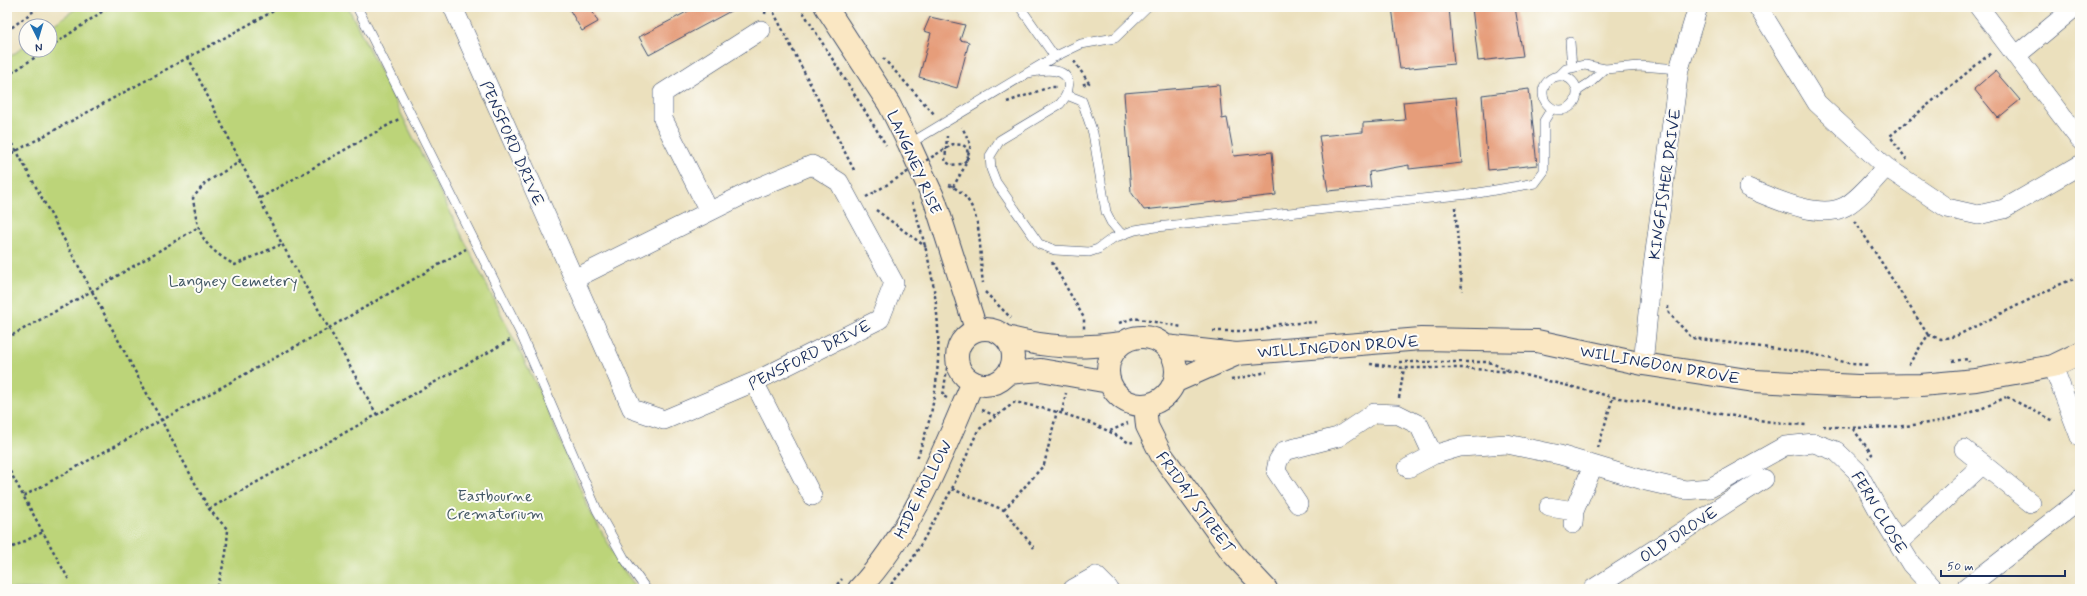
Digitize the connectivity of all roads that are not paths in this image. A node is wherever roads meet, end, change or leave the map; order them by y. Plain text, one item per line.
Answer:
1 (357, 7) edge
2 (452, 7) edge
3 (826, 7) edge
4 (1020, 7) edge
5 (1147, 7) edge
6 (1698, 7) edge
7 (1758, 7) edge
8 (1979, 7) edge
9 (2075, 7) edge
10 (761, 30) dead end
11 (1570, 42) dead end
12 (2011, 48) junction
13 (1056, 57) junction
14 (1572, 68) junction
15 (1605, 69) junction
16 (1679, 69) junction
17 (1028, 73) junction
18 (1559, 76) junction
19 (1068, 91) junction
20 (1577, 91) junction
21 (1552, 108) junction
22 (2080, 140) edge
23 (910, 144) junction
24 (2080, 166) edge
25 (1889, 169) junction
26 (1748, 188) dead end
27 (709, 211) junction
28 (1122, 235) junction
29 (574, 279) junction
30 (976, 329) junction
31 (1010, 329) junction
32 (1117, 334) junction
33 (1165, 346) junction
34 (2080, 353) edge
35 (1236, 354) junction
36 (1643, 364) junction
37 (2053, 366) junction
38 (1008, 373) junction
39 (754, 382) junction
40 (973, 382) junction
41 (1109, 382) junction
42 (1176, 390) junction
43 (1146, 411) junction
44 (2079, 434) edge
45 (1964, 449) dead end
46 (1433, 455) junction
47 (1983, 464) junction
48 (1593, 466) junction
49 (1408, 468) dead end
50 (1764, 479) dead end
51 (812, 496) dead end
52 (2080, 500) edge
53 (1298, 504) dead end
54 (2031, 504) dead end
55 (1550, 508) dead end
56 (1898, 543) junction
57 (1976, 586) edge
58 (646, 589) edge
59 (859, 589) edge
60 (1073, 589) edge
61 (1109, 589) edge
62 (1266, 589) edge
63 (1592, 589) edge
64 (1934, 589) edge

1 - 58 lane
2 - 29 street, PENSFORD DRIVE
3 - 23 main road, LANGNEY RISE
4 - 13 lane
5 - 13 lane
6 - 16 street, KINGFISHER DRIVE
7 - 25 street
8 - 12 street
9 - 12 street
10 - 27 street
11 - 14 lane
12 - 22 street
13 - 17 lane
14 - 15 lane
14 - 18 lane
15 - 16 lane
15 - 20 lane
16 - 36 street, KINGFISHER DRIVE
17 - 19 lane
17 - 23 lane
18 - 20 lane
18 - 21 lane
19 - 28 lane
19 - 28 lane
20 - 21 lane
21 - 28 lane
23 - 30 main road, LANGNEY RISE
24 - 25 street
25 - 26 street
27 - 29 street, PENSFORD DRIVE
27 - 39 street, PENSFORD DRIVE
29 - 39 street, PENSFORD DRIVE
30 - 31 main road
30 - 40 main road
31 - 32 main road
31 - 38 main road
32 - 33 main road
32 - 41 main road
33 - 35 main road, WILLINGDON DROVE
33 - 42 main road
34 - 37 main road, WILLINGDON DROVE
35 - 36 main road, WILLINGDON DROVE
35 - 42 main road, WILLINGDON DROVE
36 - 37 main road, WILLINGDON DROVE
37 - 44 street
38 - 40 main road
38 - 41 main road
39 - 51 street
40 - 59 main road, HIDE HOLLOW
41 - 43 main road
42 - 43 main road
43 - 62 main road, FRIDAY STREET
45 - 47 street
46 - 48 street, FERN CLOSE
46 - 49 street, FERN CLOSE
46 - 53 street
47 - 54 street
47 - 56 street
48 - 55 street
48 - 56 street, FERN CLOSE
50 - 63 street, OLD DROVE
52 - 57 street
56 - 64 street, FERN CLOSE
60 - 61 street

